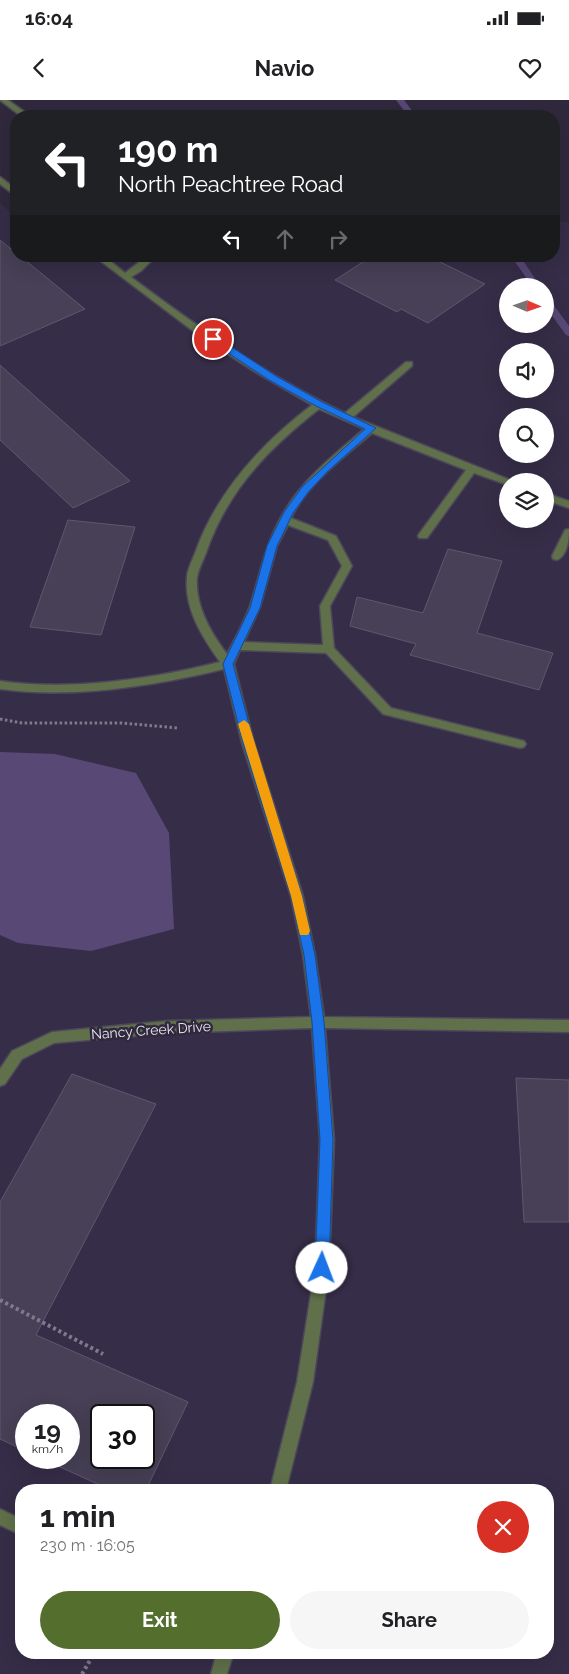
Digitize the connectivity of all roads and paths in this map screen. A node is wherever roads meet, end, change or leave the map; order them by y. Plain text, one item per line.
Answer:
1 (4, 100) edge
2 (18, 110) edge
3 (0, 180) edge
4 (4, 188) edge
5 (106, 262) edge
6 (146, 262) edge
7 (125, 277) junction
8 (409, 364) dead end
9 (319, 404) junction
10 (347, 417) junction
11 (371, 428) junction
12 (472, 469) junction
13 (499, 479) edge
14 (554, 499) edge
15 (569, 505) edge
16 (286, 520) junction
17 (569, 532) edge
18 (423, 536) dead end
19 (557, 556) dead end
20 (237, 646) junction
21 (328, 649) junction
22 (228, 664) junction
23 (0, 685) edge
24 (0, 719) edge
25 (178, 728) dead end
26 (520, 744) dead end
27 (318, 1022) junction
28 (569, 1026) edge
29 (0, 1080) edge
30 (0, 1300) edge
31 (103, 1354) dead end
32 (280, 1484) edge
33 (0, 1517) edge
34 (15, 1524) edge
35 (91, 1659) edge
36 (224, 1659) edge
37 (82, 1674) edge
38 (219, 1674) edge

1 - 2 street
3 - 4 street
5 - 7 street
6 - 7 street
7 - 9 street
8 - 10 street
9 - 10 street
9 - 22 street
10 - 11 street
11 - 12 street
11 - 16 street
12 - 13 street
12 - 18 street
14 - 15 street
16 - 20 street
16 - 21 street
17 - 19 street
20 - 21 street
20 - 22 street
21 - 26 street
22 - 23 street
22 - 27 street
24 - 25 path
27 - 28 street, Nancy Creek Drive
27 - 29 street, Nancy Creek Drive
27 - 32 street
30 - 31 path
33 - 34 street
35 - 37 path
36 - 38 street

